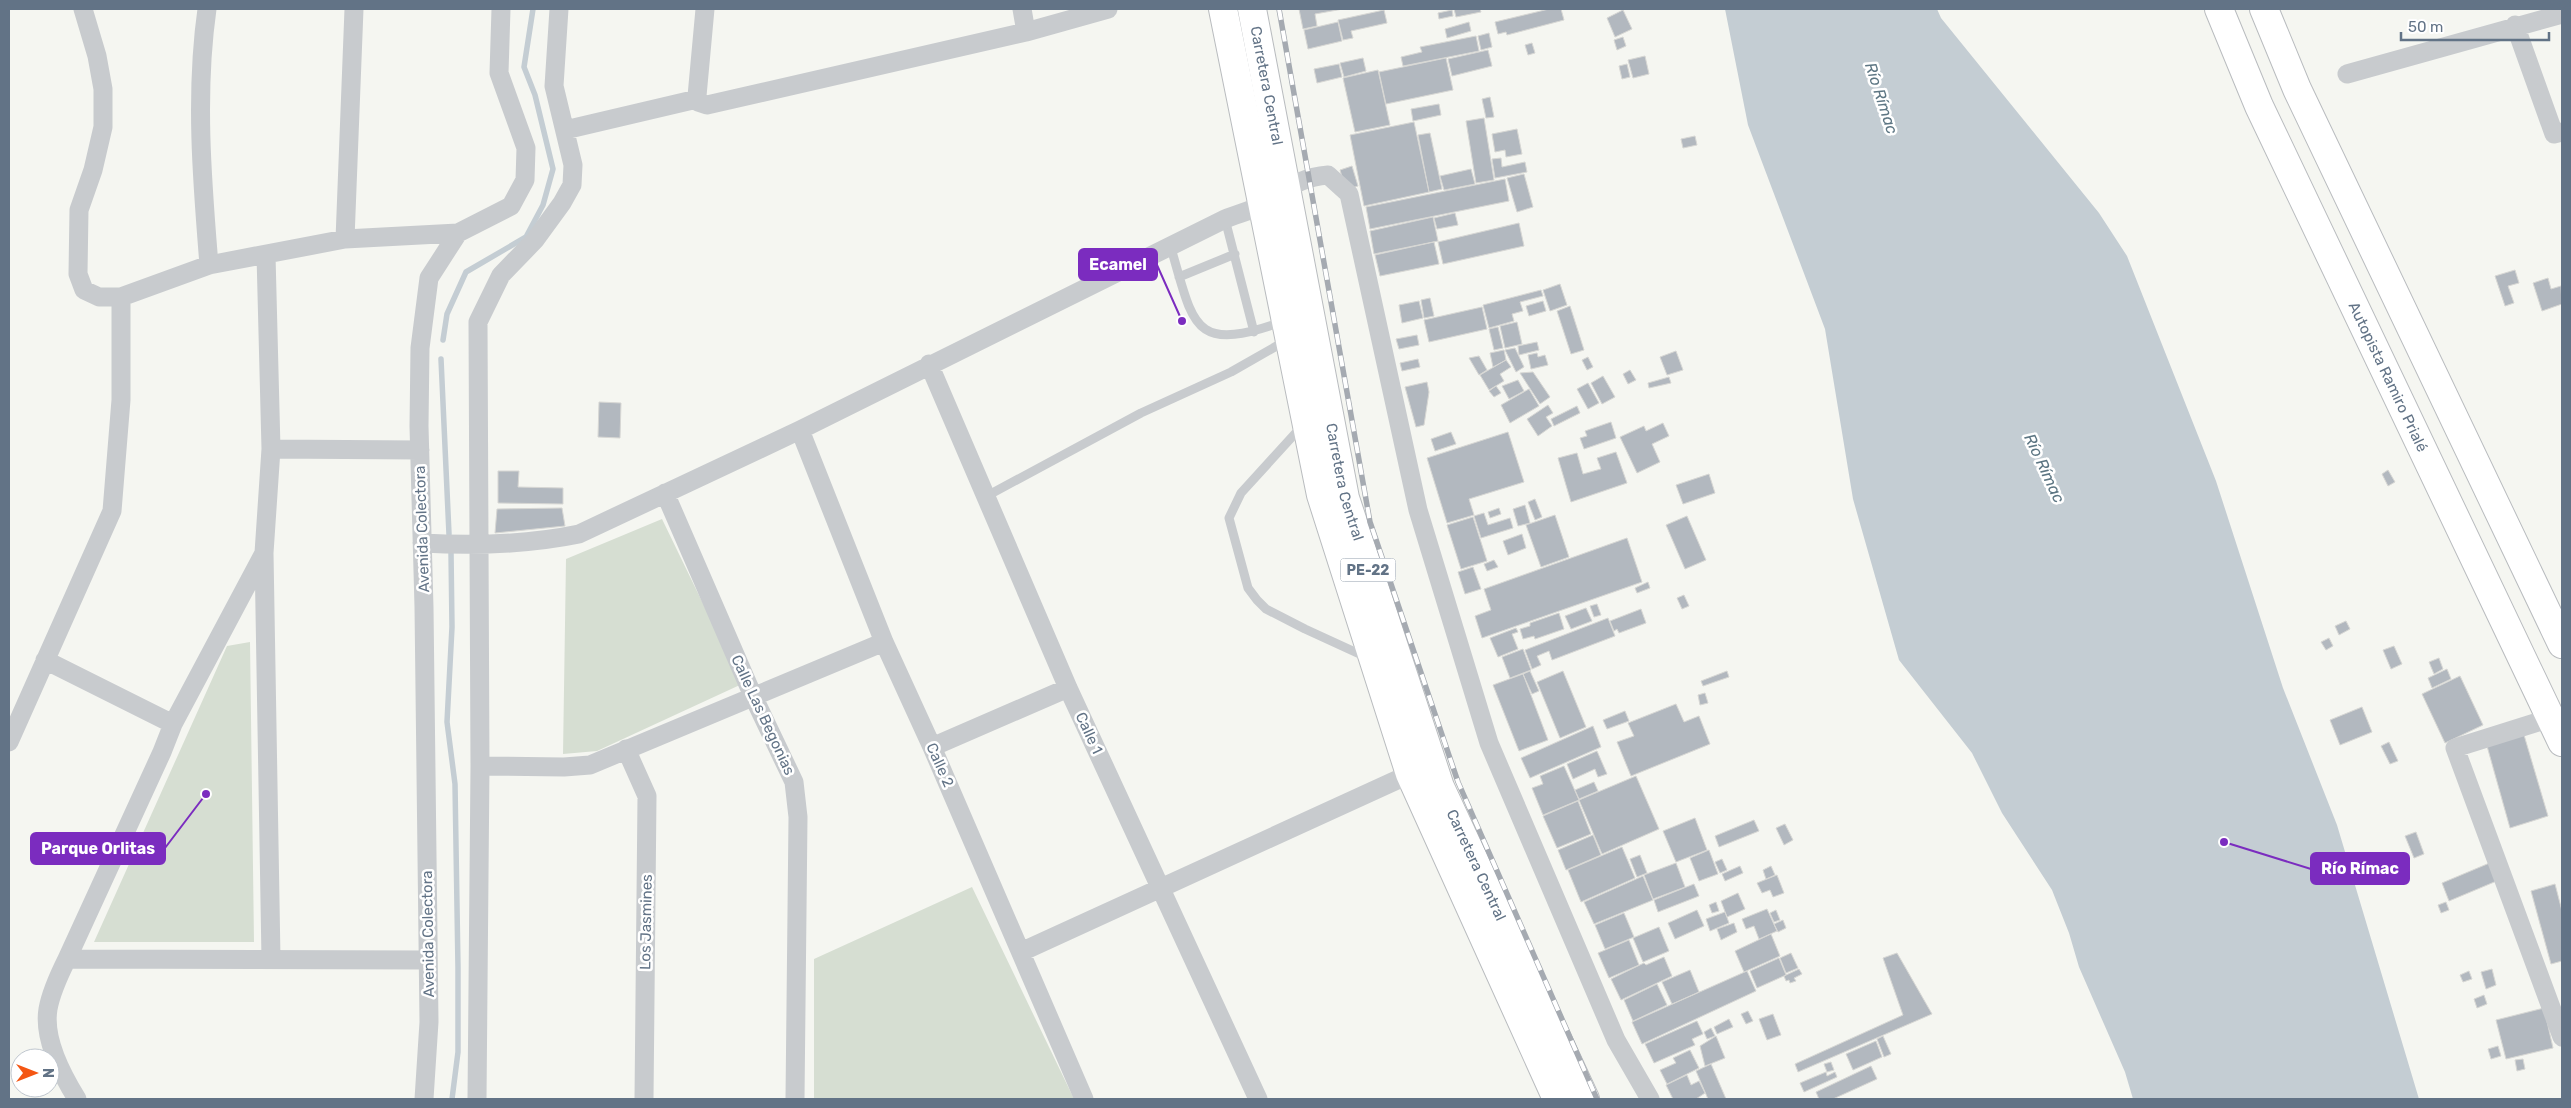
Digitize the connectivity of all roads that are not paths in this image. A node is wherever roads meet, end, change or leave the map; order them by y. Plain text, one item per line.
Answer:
1 (83, 9) edge
2 (207, 9) edge
3 (354, 9) edge
4 (501, 9) edge
5 (559, 9) edge
6 (705, 9) edge
7 (1022, 9) edge
8 (1108, 9) edge
9 (1223, 9) edge
10 (1252, 9) edge
11 (2219, 9) edge
12 (2264, 9) edge
13 (2562, 14) edge
14 (2516, 25) junction
15 (1026, 32) junction
16 (2347, 74) dead end
17 (697, 99) junction
18 (565, 130) junction
19 (2562, 132) edge
20 (1286, 188) junction
21 (1262, 205) junction
22 (1226, 219) junction
23 (458, 233) junction
24 (346, 239) junction
25 (1171, 248) junction
26 (1235, 254) junction
27 (266, 255) junction
28 (209, 265) junction
29 (1179, 278) junction
30 (121, 297) junction
31 (1287, 330) junction
32 (1254, 332) junction
33 (929, 364) junction
34 (1317, 418) junction
35 (800, 430) junction
36 (270, 449) junction
37 (420, 450) junction
38 (665, 494) junction
39 (985, 497) junction
40 (422, 543) junction
41 (479, 546) junction
42 (264, 553) junction
43 (884, 642) junction
44 (2562, 644) edge
45 (45, 660) junction
46 (1374, 660) junction
47 (1068, 688) junction
48 (753, 696) junction
49 (173, 724) junction
50 (2557, 730) edge
51 (9, 742) edge
52 (932, 747) junction
53 (626, 749) junction
54 (1412, 754) junction
55 (480, 766) junction
56 (1162, 888) junction
57 (1022, 952) junction
58 (67, 959) junction
59 (270, 959) junction
60 (428, 960) junction
61 (2562, 1037) edge
62 (77, 1099) edge
63 (424, 1099) edge
64 (478, 1099) edge
65 (644, 1099) edge
66 (795, 1099) edge
67 (1084, 1099) edge
68 (1258, 1099) edge
69 (1557, 1099) edge
70 (1584, 1099) edge
71 (1650, 1099) edge

1 - 30 street
2 - 28 street
3 - 24 street
4 - 23 street
5 - 18 street
6 - 17 street
7 - 15 street
8 - 15 street
9 - 21 highway, Carretera Central / PE-22
10 - 20 highway, Carretera Central / PE-22
11 - 50 highway, Autopista Ramiro Prialé
12 - 44 highway
13 - 14 street
14 - 16 street
14 - 19 street
15 - 17 street
17 - 18 street
18 - 41 street
20 - 21 street
20 - 34 highway, Carretera Central / PE-22
20 - 71 street
21 - 22 street
21 - 31 highway, Carretera Central / PE-22
22 - 25 street
22 - 26 lane
23 - 24 street
23 - 37 street, Avenida Colectora
24 - 27 street
25 - 29 lane
25 - 33 street
26 - 29 lane
26 - 32 lane
27 - 28 street
27 - 36 street
28 - 30 street
29 - 32 lane
30 - 45 street
31 - 32 lane
31 - 34 highway, Carretera Central / PE-22
31 - 39 lane
33 - 35 street
33 - 39 street, Calle 1
34 - 46 highway, Carretera Central / PE-22
34 - 46 lane
34 - 54 highway, Carretera Central / PE-22
35 - 38 street
35 - 43 street, Calle 2
36 - 37 street
36 - 42 street
37 - 40 street, Avenida Colectora
38 - 41 street
38 - 48 street, Calle Las Begonias
39 - 47 street, Calle 1
40 - 41 street
40 - 60 street, Avenida Colectora
41 - 55 street
42 - 49 street
42 - 59 street
43 - 48 street
43 - 52 street, Calle 2
45 - 49 street
45 - 51 street
46 - 54 highway, Carretera Central / PE-22
47 - 52 street
47 - 56 street, Calle 1
48 - 53 street
48 - 66 street, Calle Las Begonias
49 - 58 street
50 - 61 street
52 - 57 street, Calle 2
53 - 55 street
53 - 65 street, Los Jasmines
54 - 56 street
54 - 69 highway, Carretera Central / PE-22
54 - 70 highway, Carretera Central / PE-22
55 - 64 street
56 - 57 street
56 - 68 street, Calle 1
57 - 67 street, Calle 2
58 - 59 street
58 - 62 street
59 - 60 street
60 - 63 street, Avenida Colectora

